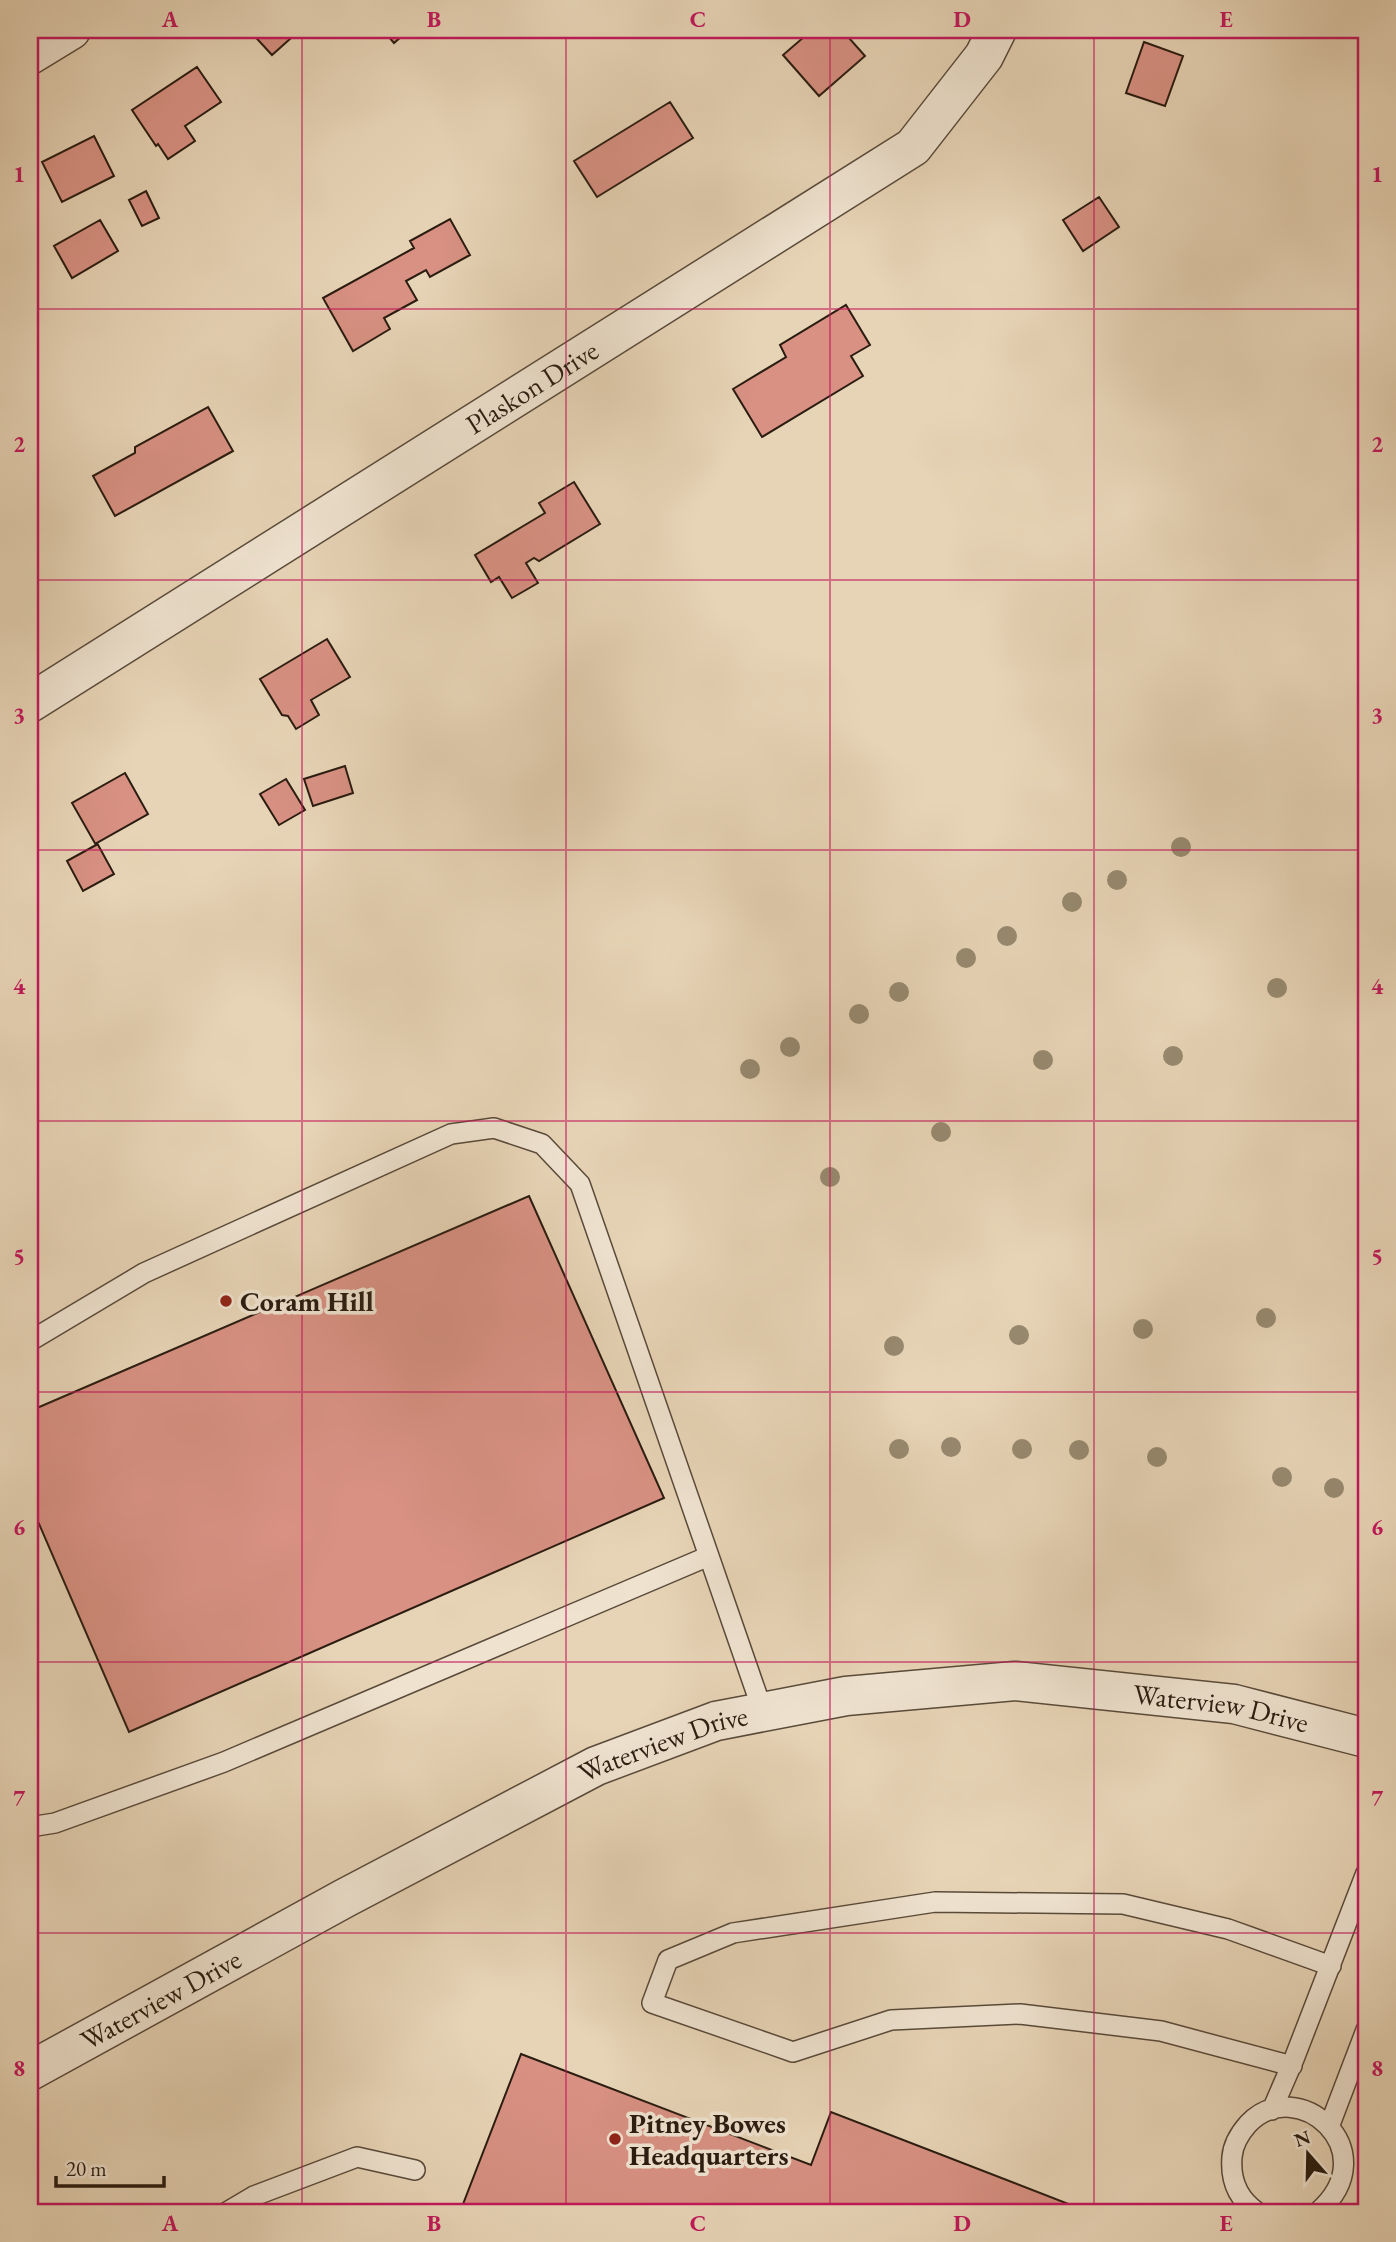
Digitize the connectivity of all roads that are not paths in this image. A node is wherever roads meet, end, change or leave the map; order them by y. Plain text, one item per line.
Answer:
1 (71, 30) edge
2 (997, 30) edge
3 (30, 55) edge
4 (30, 703) edge
5 (30, 1341) edge
6 (709, 1556) junction
7 (762, 1712) junction
8 (1366, 1738) edge
9 (30, 1827) edge
10 (1366, 1873) edge
11 (1331, 1966) junction
12 (1366, 2031) edge
13 (1292, 2066) junction
14 (30, 2071) edge
15 (1272, 2110) junction
16 (1329, 2127) junction
17 (415, 2170) dead end
18 (227, 2212) edge
19 (1257, 2212) edge
20 (1318, 2212) edge

1 - 3 street
2 - 4 street, Plaskon Drive
5 - 6 lane
6 - 7 lane
6 - 9 lane
7 - 8 street, Waterview Drive
7 - 14 street, Waterview Drive
10 - 11 lane
11 - 13 lane
11 - 13 lane
12 - 16 lane
13 - 15 lane
15 - 16 lane
15 - 19 lane
16 - 20 lane
17 - 18 lane

